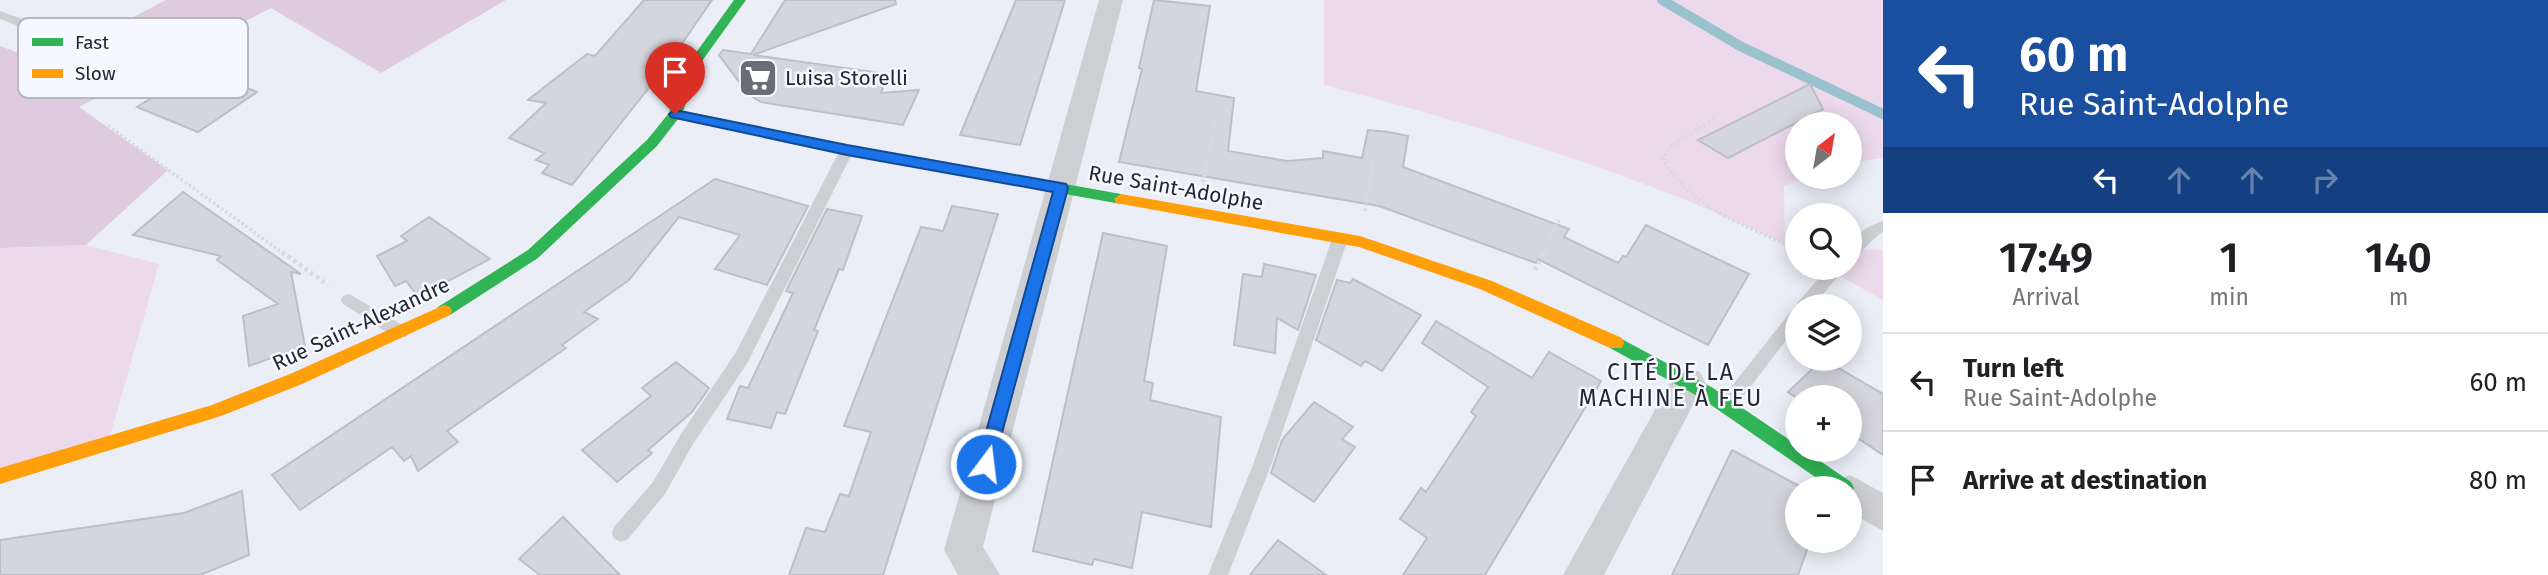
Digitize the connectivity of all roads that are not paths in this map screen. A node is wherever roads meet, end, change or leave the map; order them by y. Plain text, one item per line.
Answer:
1 (740, 0) edge
2 (1111, 0) edge
3 (0, 15) edge
4 (18, 22) edge
5 (675, 114) junction
6 (847, 150) junction
7 (1061, 188) junction
8 (1883, 226) edge
9 (1340, 239) junction
10 (1862, 239) edge
11 (1827, 280) edge
12 (1814, 294) edge
13 (349, 300) road end
14 (1785, 330) edge
15 (400, 332) junction
16 (1688, 382) junction
17 (1726, 406) junction
18 (0, 476) edge
19 (1828, 476) edge
20 (1862, 499) edge
21 (1883, 514) edge
22 (621, 534) dead end
23 (979, 575) edge
24 (1218, 575) edge
25 (1583, 575) edge

1 - 5 street, Rue Saint-Alexandre
2 - 7 street
3 - 4 lane
5 - 6 street, Rue Saint-Adolphe
5 - 15 street, Rue Saint-Alexandre
6 - 7 street, Rue Saint-Adolphe
6 - 22 lane
7 - 9 street, Rue Saint-Adolphe
7 - 23 street
8 - 10 lane
9 - 16 street, Rue Saint-Adolphe
9 - 24 lane
11 - 12 lane
13 - 15 lane
14 - 17 lane
15 - 18 street, Rue Saint-Alexandre
16 - 17 street, Rue Saint-Adolphe
16 - 25 street
17 - 19 street, Rue Saint-Adolphe
20 - 21 street

